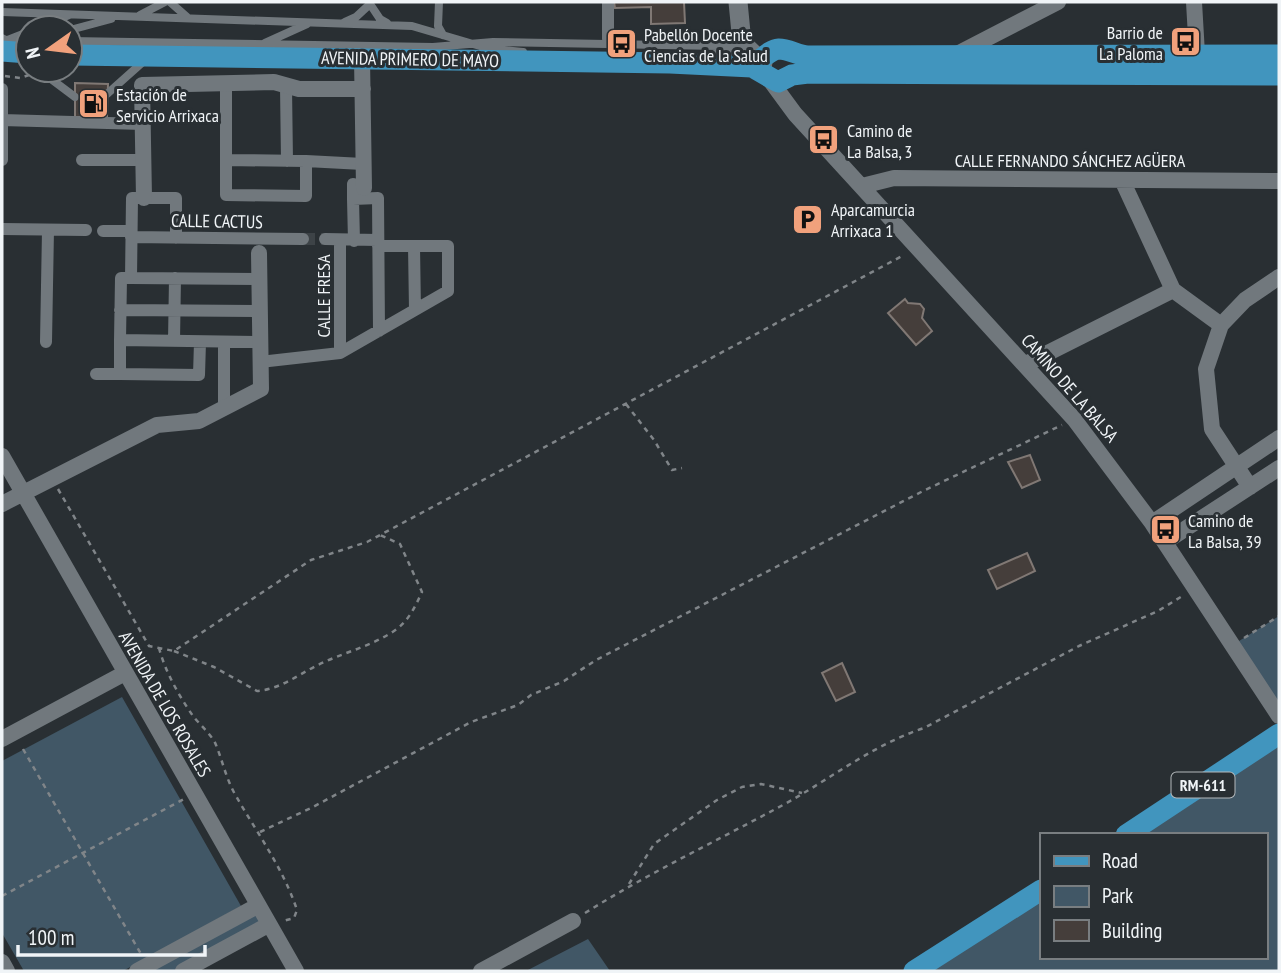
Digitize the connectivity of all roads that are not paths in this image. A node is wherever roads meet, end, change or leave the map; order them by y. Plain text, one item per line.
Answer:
1 (168, 2) edge
2 (439, 2) edge
3 (608, 2) edge
4 (1058, 2) edge
5 (1194, 2) edge
6 (2, 6) edge
7 (6, 12) edge
8 (72, 14) edge
9 (84, 14) edge
10 (121, 16) junction
11 (133, 16) junction
12 (189, 18) junction
13 (438, 20) junction
14 (310, 22) junction
15 (337, 23) junction
16 (397, 25) junction
17 (84, 26) edge
18 (425, 27) junction
19 (443, 35) junction
20 (608, 39) dead end
21 (84, 41) edge
22 (468, 43) junction
23 (261, 45) junction
24 (1197, 54) junction
25 (84, 55) edge
26 (762, 55) edge
27 (1279, 55) edge
28 (149, 56) junction
29 (953, 56) junction
30 (226, 57) junction
31 (362, 58) junction
32 (552, 61) junction
33 (702, 65) junction
34 (1172, 74) junction
35 (1221, 74) junction
36 (1279, 75) edge
37 (226, 83) junction
38 (58, 84) edge
39 (286, 87) junction
40 (2, 89) edge
41 (363, 89) junction
42 (107, 94) dead end
43 (75, 97) dead end
44 (2, 120) edge
45 (143, 124) junction
46 (2, 160) edge
47 (82, 160) dead end
48 (143, 160) junction
49 (226, 160) junction
50 (287, 161) junction
51 (306, 162) junction
52 (363, 164) junction
53 (1122, 180) junction
54 (1279, 181) edge
55 (862, 186) junction
56 (359, 193) junction
57 (138, 198) junction
58 (2, 229) edge
59 (48, 230) junction
60 (86, 230) dead end
61 (103, 231) dead end
62 (131, 234) junction
63 (176, 238) junction
64 (303, 239) tunnel mouth
65 (325, 240) tunnel mouth
66 (340, 240) junction
67 (354, 241) junction
68 (378, 243) junction
69 (414, 246) junction
70 (259, 253) dead end
71 (1279, 277) edge
72 (131, 278) junction
73 (175, 278) junction
74 (259, 279) junction
75 (1174, 290) junction
76 (120, 310) junction
77 (174, 310) junction
78 (415, 310) junction
79 (260, 311) junction
80 (1221, 325) junction
81 (379, 331) junction
82 (120, 340) junction
83 (174, 341) junction
84 (46, 342) dead end
85 (200, 342) junction
86 (224, 342) junction
87 (260, 342) junction
88 (340, 353) junction
89 (260, 362) junction
90 (1026, 364) junction
91 (96, 374) dead end
92 (120, 374) junction
93 (224, 408) junction
94 (1279, 438) edge
95 (2, 456) edge
96 (1235, 467) junction
97 (1279, 468) edge
98 (1250, 487) junction
99 (23, 492) junction
100 (2, 504) edge
101 (1152, 523) junction
102 (1165, 542) junction
103 (125, 673) junction
104 (1279, 716) edge
105 (1279, 734) edge
106 (2, 739) edge
107 (1129, 833) edge
108 (1040, 891) edge
109 (257, 906) junction
110 (573, 921) road end
111 (268, 925) junction
112 (2, 962) edge
113 (142, 968) edge
114 (7, 971) edge
115 (184, 971) edge
116 (296, 971) edge
117 (481, 971) edge
118 (914, 971) edge

1 - 11 lane
1 - 12 lane
2 - 13 lane
3 - 20 street
4 - 29 street
5 - 24 street
6 - 7 lane
7 - 8 lane
9 - 10 lane
10 - 11 lane
10 - 17 lane
11 - 12 lane
12 - 14 lane
13 - 18 lane
13 - 19 lane
14 - 15 lane
14 - 23 lane
15 - 16 lane
15 - 16 lane
16 - 18 lane
18 - 19 lane
19 - 22 lane
21 - 23 lane
22 - 23 lane
22 - 26 lane
22 - 32 lane
23 - 30 lane
24 - 27 main road
24 - 29 main road
24 - 34 main road
24 - 35 main road
25 - 28 main road, AVENIDA PRIMERO DE MAYO
26 - 29 main road
26 - 33 main road, AVENIDA PRIMERO DE MAYO
26 - 33 street
26 - 34 main road
26 - 55 street, CAMINO DE LA BALSA
28 - 30 main road, AVENIDA PRIMERO DE MAYO
28 - 42 lane
30 - 31 main road, AVENIDA PRIMERO DE MAYO
31 - 32 main road, AVENIDA PRIMERO DE MAYO
31 - 41 street
32 - 33 main road, AVENIDA PRIMERO DE MAYO
34 - 35 main road
35 - 36 main road
37 - 39 street
37 - 45 street
37 - 49 street
38 - 43 lane
39 - 41 street
39 - 50 street
40 - 44 street
41 - 52 street
44 - 45 street
44 - 46 street
45 - 48 street
47 - 48 street
48 - 57 street
49 - 50 street
49 - 51 street
50 - 51 street
51 - 52 street
52 - 56 street
53 - 54 street, CALLE FERNANDO SÁNCHEZ AGÜERA
53 - 55 street, CALLE FERNANDO SÁNCHEZ AGÜERA
53 - 75 street
55 - 90 street, CAMINO DE LA BALSA
56 - 67 street
56 - 68 street
57 - 62 street
57 - 63 street
58 - 59 street
59 - 60 street
59 - 84 street
61 - 62 street, CALLE CACTUS
62 - 63 street, CALLE CACTUS
62 - 72 street
63 - 64 street, CALLE CACTUS
65 - 66 street
66 - 67 street
66 - 88 street, CALLE FRESA
67 - 68 street
68 - 69 street
68 - 81 street
69 - 78 street
69 - 78 street
70 - 74 street
71 - 80 street
72 - 73 street
72 - 76 street
73 - 74 street
73 - 77 street
74 - 79 street
75 - 80 street
75 - 90 street
76 - 77 street
76 - 82 street
77 - 79 street
77 - 83 street
78 - 81 street
79 - 87 street
80 - 96 street
81 - 88 street
82 - 83 street
82 - 92 street
83 - 85 street
85 - 86 street
85 - 92 street
86 - 87 street
86 - 93 street
87 - 89 street
88 - 89 street
89 - 93 street
90 - 101 street, CAMINO DE LA BALSA
91 - 92 street
93 - 99 street
94 - 96 street
95 - 99 street, AVENIDA DE LOS ROSALES
96 - 98 street
96 - 101 street
97 - 98 street
98 - 102 street
99 - 100 street
99 - 103 street, AVENIDA DE LOS ROSALES
101 - 102 street, CAMINO DE LA BALSA
102 - 104 street, CAMINO DE LA BALSA
103 - 106 street
103 - 109 street, AVENIDA DE LOS ROSALES
105 - 107 main road, RM-611
108 - 118 main road
109 - 111 street, AVENIDA DE LOS ROSALES
109 - 113 street
110 - 117 street
111 - 115 street
111 - 116 street, AVENIDA DE LOS ROSALES
112 - 114 street

